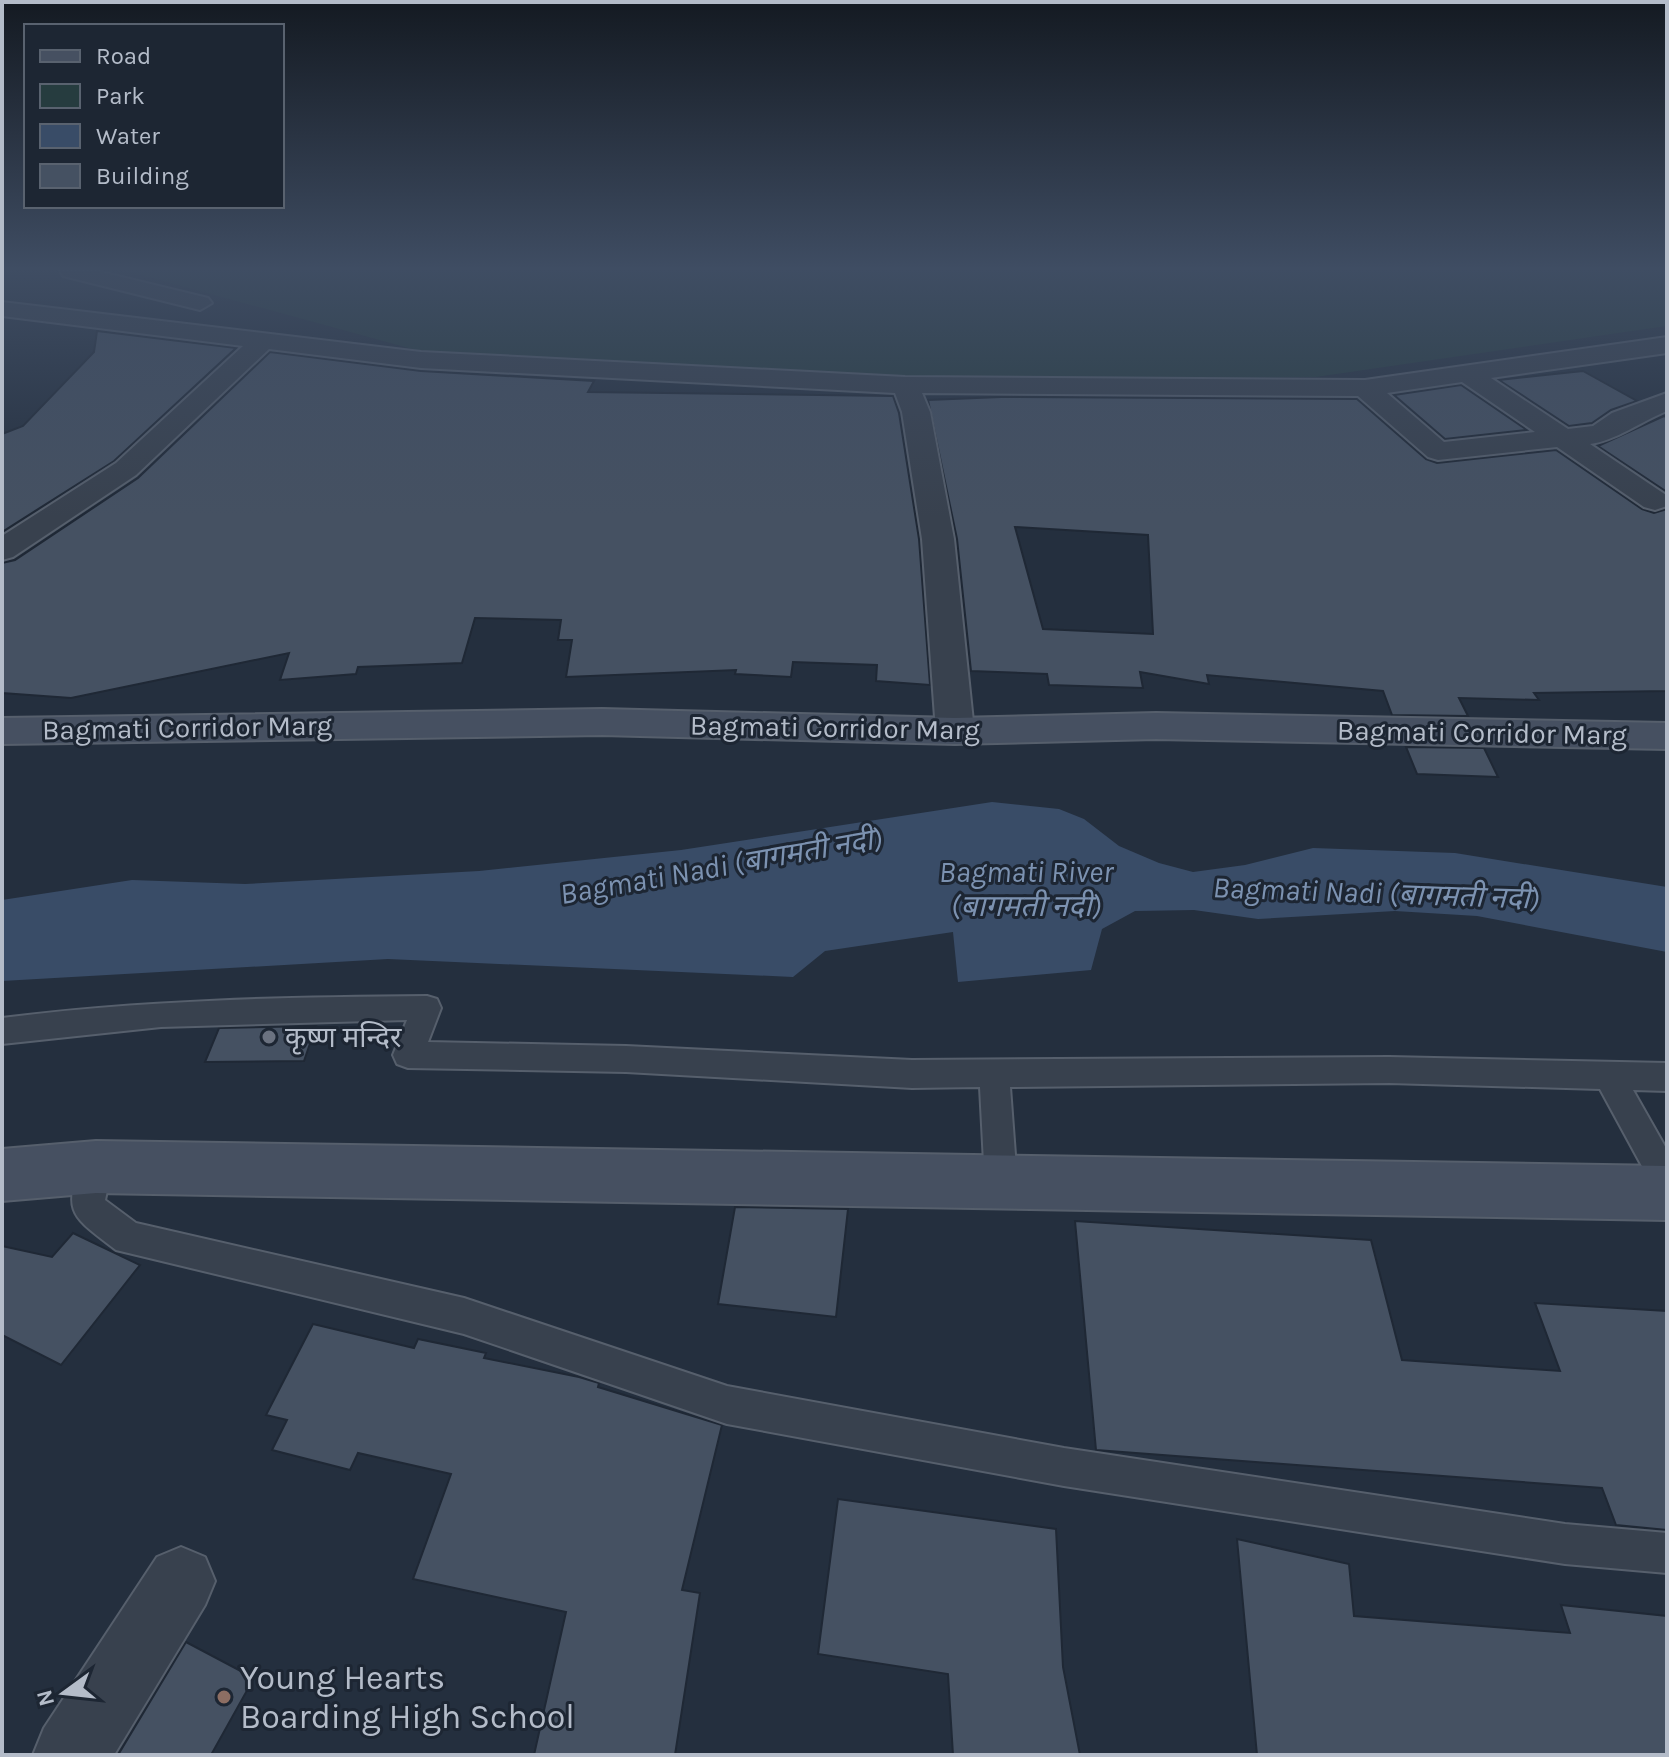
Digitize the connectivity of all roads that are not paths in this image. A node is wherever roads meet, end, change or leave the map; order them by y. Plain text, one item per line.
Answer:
1 (250, 353) edge
2 (369, 353) edge
3 (1617, 353) edge
4 (1611, 354) junction
5 (1468, 374) junction
6 (905, 385) junction
7 (1659, 385) edge
8 (1365, 388) junction
9 (1566, 440) junction
10 (1655, 501) dead end
11 (2, 550) edge
12 (2, 731) edge
13 (955, 731) junction
14 (1667, 736) edge
15 (2, 1031) edge
16 (994, 1074) junction
17 (1608, 1075) junction
18 (1667, 1077) edge
19 (96, 1167) junction
20 (2, 1175) edge
21 (1667, 1181) edge
22 (1001, 1182) junction
23 (1667, 1193) edge
24 (1667, 1553) edge
25 (181, 1581) dead end
26 (71, 1755) edge

1 - 11 street
2 - 6 street
3 - 4 street
4 - 5 street
4 - 7 street
5 - 8 street
5 - 9 street
6 - 8 street
6 - 13 street
7 - 9 street
8 - 9 street
9 - 10 street
12 - 13 street, Bagmati Corridor Marg
13 - 14 street, Bagmati Corridor Marg
15 - 16 lane
16 - 17 lane
16 - 22 lane
17 - 18 lane
17 - 21 lane
19 - 20 street
19 - 22 street
19 - 24 lane
22 - 23 street
25 - 26 street

